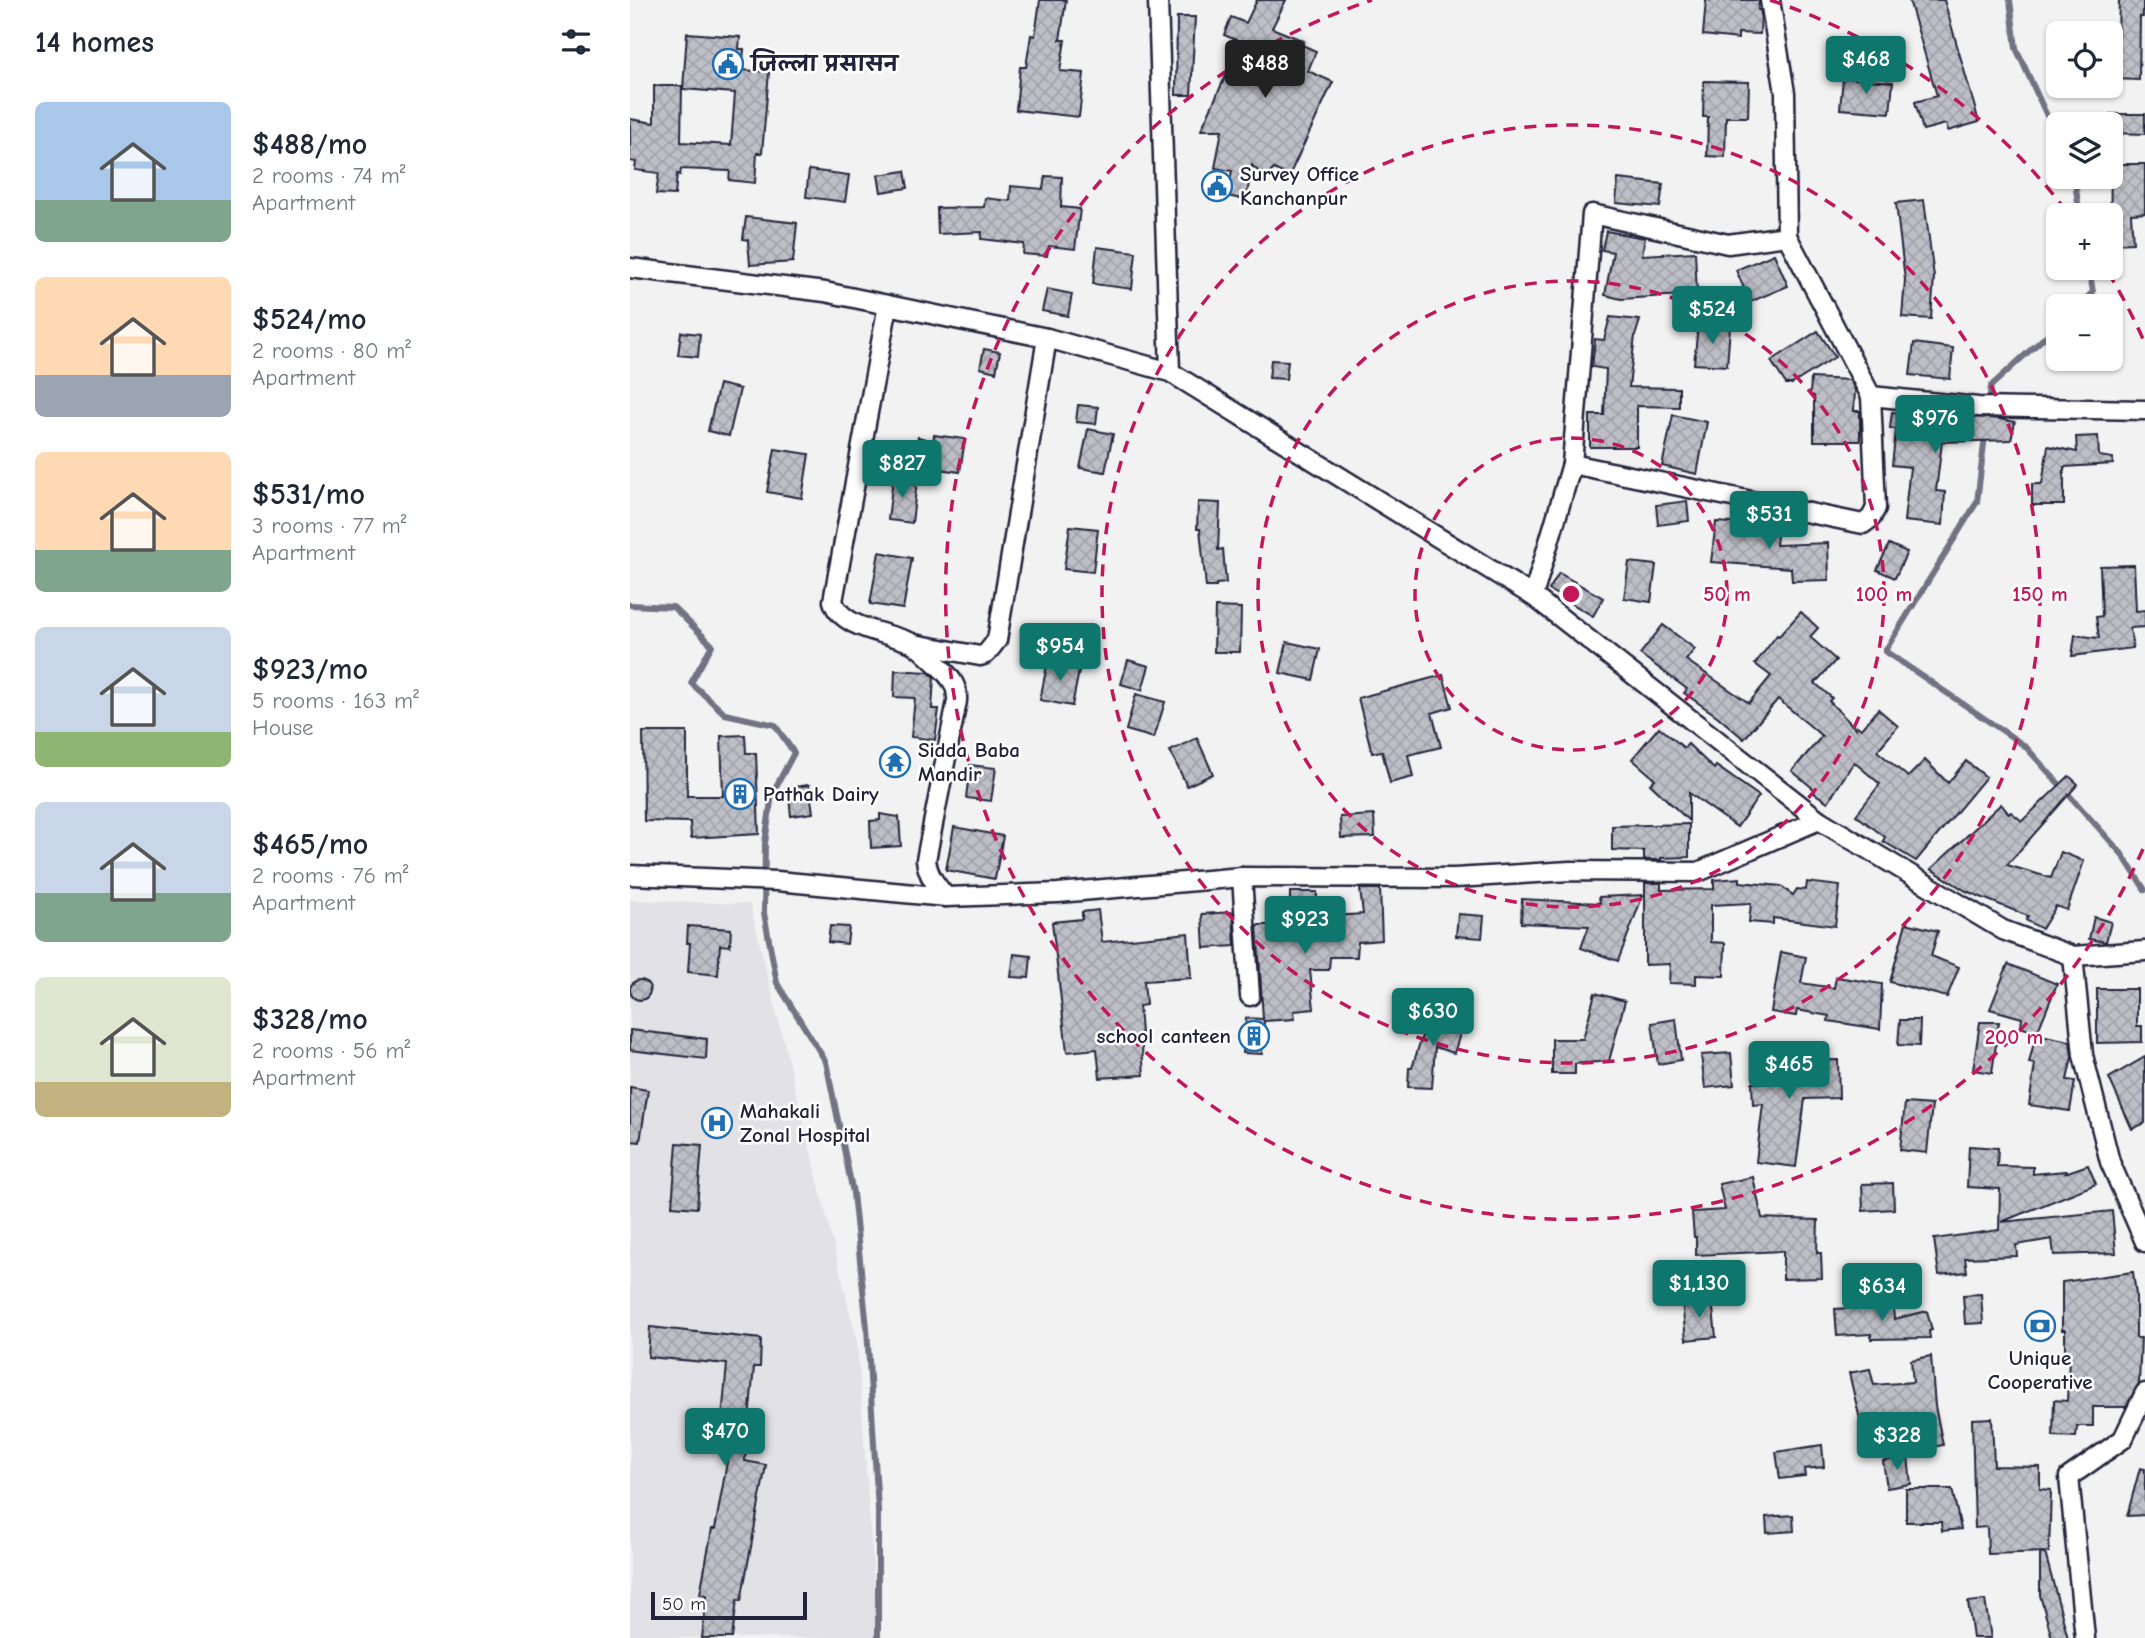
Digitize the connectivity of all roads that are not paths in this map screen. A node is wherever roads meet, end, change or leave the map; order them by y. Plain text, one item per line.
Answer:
1 (1158, 0) edge
2 (1770, 0) edge
3 (1787, 236) junction
4 (630, 268) edge
5 (888, 305) junction
6 (1047, 338) junction
7 (1170, 372) junction
8 (1871, 396) junction
9 (2145, 410) edge
10 (1572, 464) junction
11 (1533, 596) junction
12 (914, 644) junction
13 (1819, 820) junction
14 (630, 875) edge
15 (1242, 877) junction
16 (946, 897) junction
17 (2145, 951) edge
18 (2073, 956) junction
19 (1250, 996) dead end
20 (2145, 1242) edge
21 (2145, 1393) edge
22 (2085, 1638) edge

1 - 7 street
2 - 3 street
3 - 8 street
3 - 10 street
4 - 5 street
5 - 6 street
5 - 12 street
6 - 7 street
6 - 12 street
7 - 11 street
8 - 9 street
8 - 10 street
10 - 11 street
11 - 13 street
12 - 16 street
13 - 15 street
13 - 18 street
14 - 16 street
15 - 16 street
15 - 19 street
17 - 18 street
18 - 20 street
21 - 22 street

